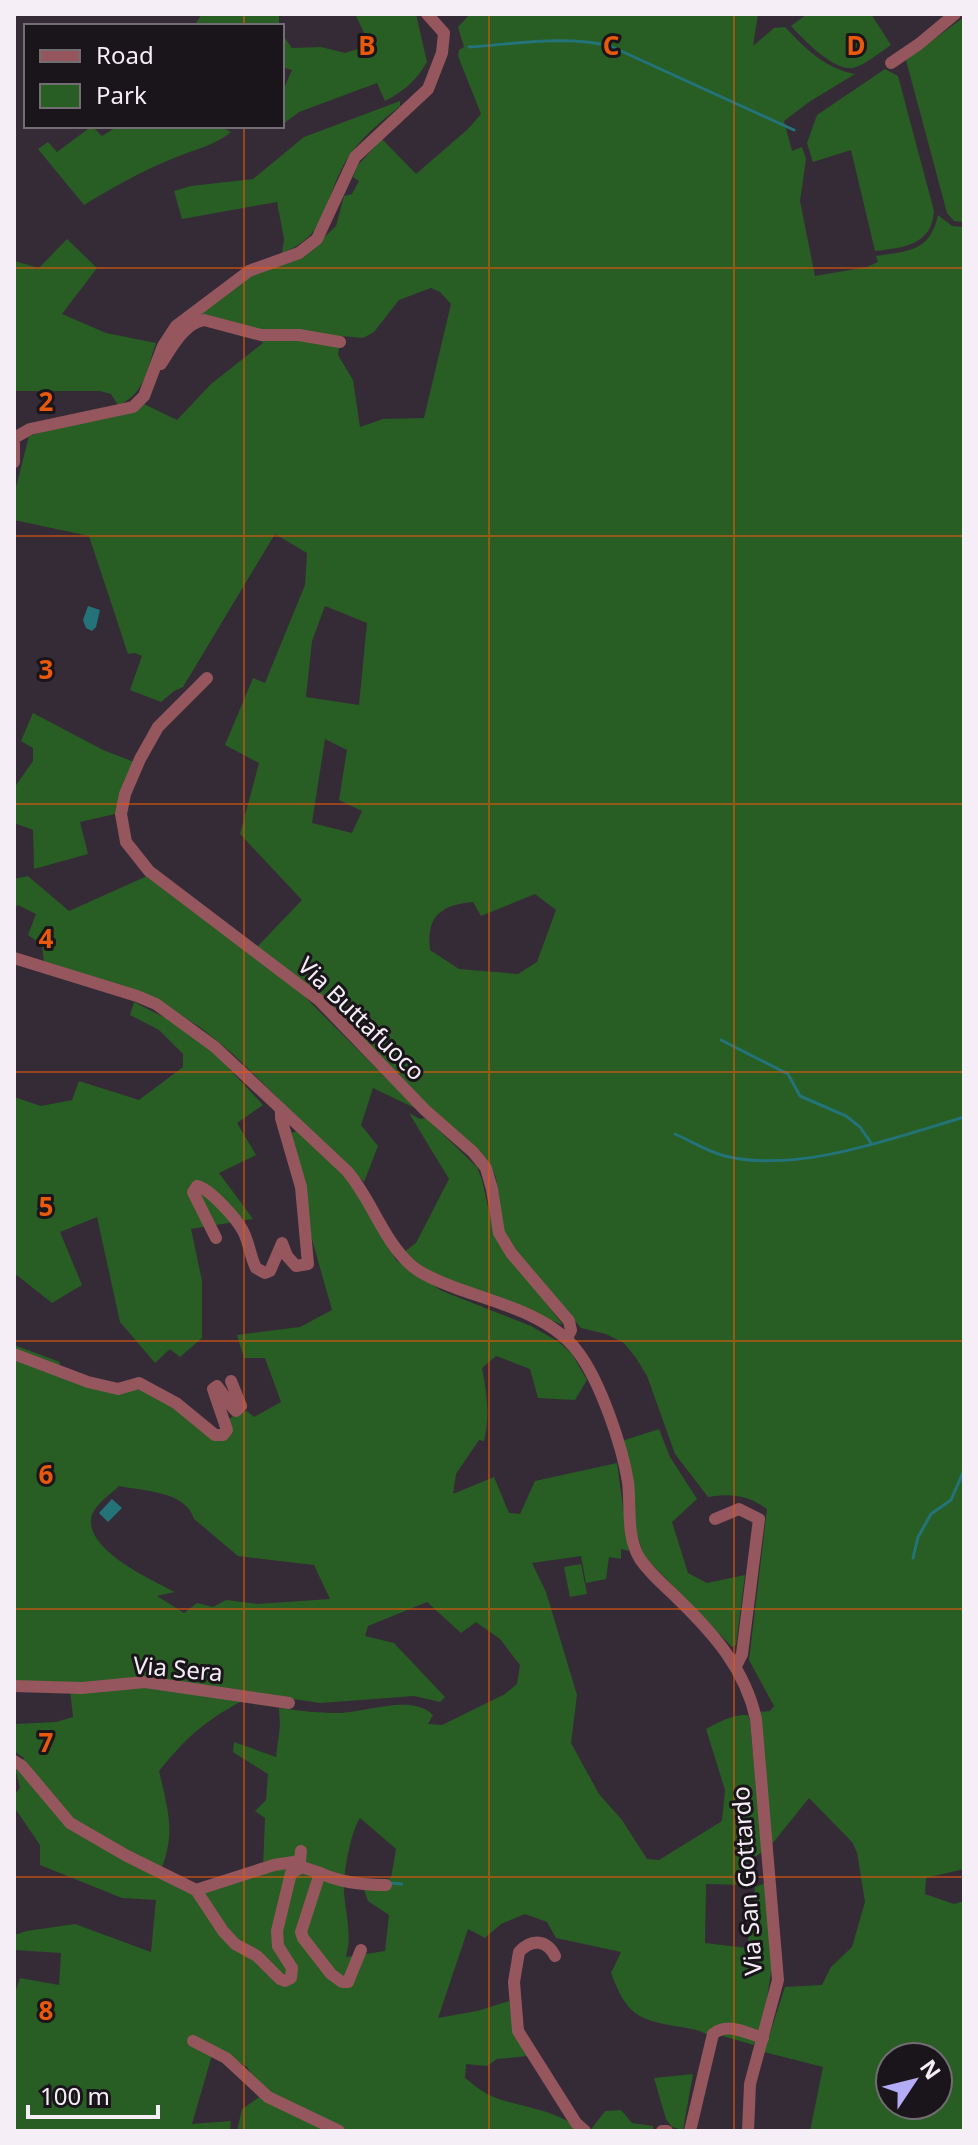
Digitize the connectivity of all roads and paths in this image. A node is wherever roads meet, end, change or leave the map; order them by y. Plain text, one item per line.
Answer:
1 (427, 14) edge
2 (955, 14) edge
3 (456, 26) dead end
4 (446, 47) junction
5 (891, 63) dead end
6 (340, 342) dead end
7 (152, 377) junction
8 (14, 438) edge
9 (14, 444) edge
10 (14, 462) edge
11 (207, 678) dead end
12 (14, 958) edge
13 (281, 1109) junction
14 (216, 1238) dead end
15 (567, 1338) junction
16 (14, 1354) edge
17 (231, 1381) dead end
18 (715, 1519) dead end
19 (736, 1666) junction
20 (14, 1686) edge
21 (289, 1703) dead end
22 (14, 1761) edge
23 (301, 1851) dead end
24 (320, 1873) junction
25 (386, 1885) dead end
26 (194, 1891) junction
27 (361, 1950) dead end
28 (555, 1956) dead end
29 (763, 2038) junction
30 (193, 2041) dead end
31 (339, 2131) edge
32 (585, 2131) edge
33 (690, 2131) edge
34 (748, 2131) edge

1 - 4 street
2 - 5 street
3 - 4 street
4 - 7 street
6 - 7 street
7 - 8 street
9 - 10 street
11 - 15 street, Via Buttafuoco
12 - 13 street, Via San Gottardo
13 - 14 street
13 - 15 street, Via San Gottardo
15 - 19 street, Via San Gottardo
16 - 17 street
18 - 19 street
19 - 29 street, Via San Gottardo
20 - 21 street, Via Sera
22 - 26 street
23 - 26 street
24 - 25 street
24 - 26 street
24 - 27 street
28 - 32 street
29 - 33 street
29 - 34 street, Via San Gottardo
30 - 31 street

